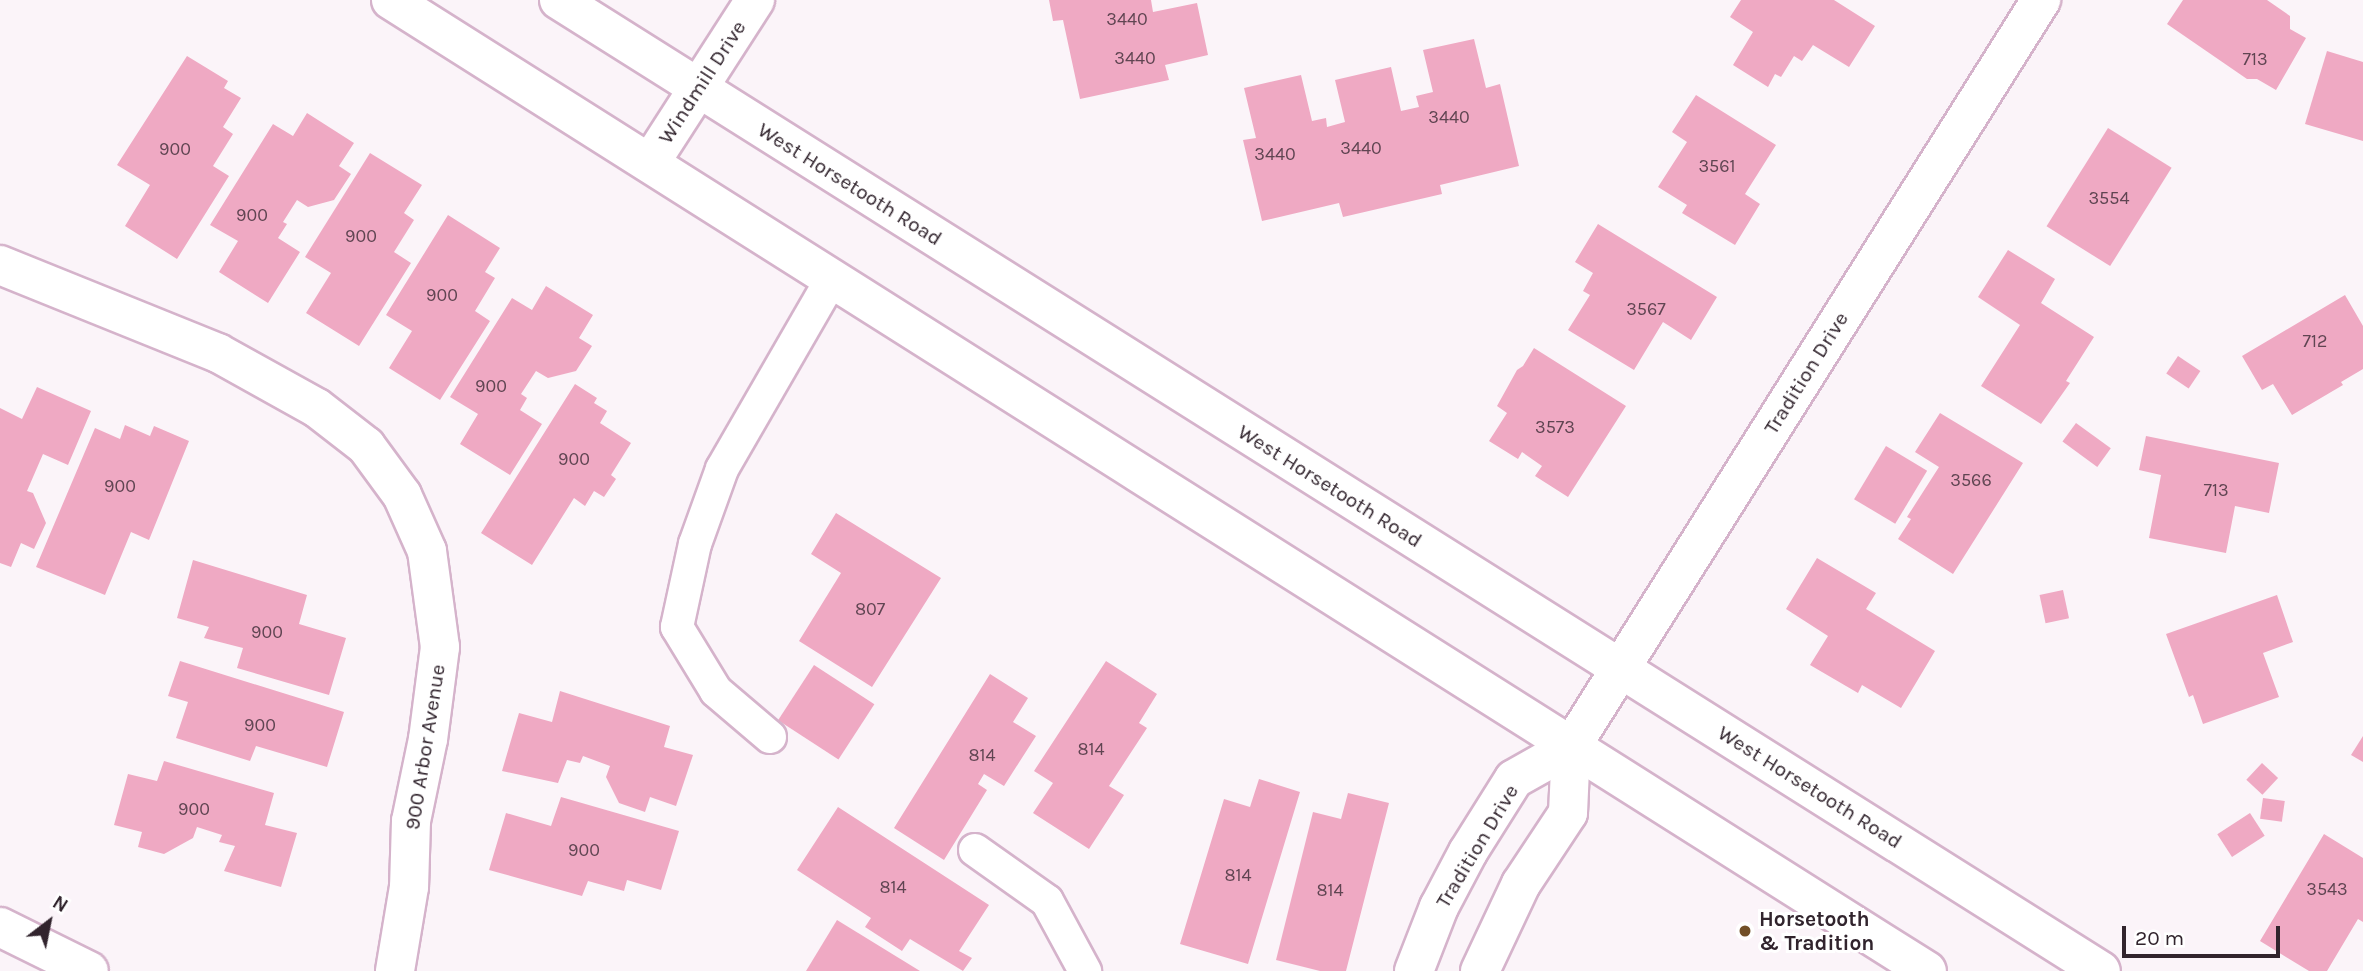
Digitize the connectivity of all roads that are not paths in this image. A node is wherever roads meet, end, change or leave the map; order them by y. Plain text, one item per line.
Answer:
1 (391, 0) edge
2 (559, 0) edge
3 (755, 0) edge
4 (2041, 0) edge
5 (699, 89) junction
6 (650, 163) junction
7 (0, 265) edge
8 (831, 280) junction
9 (1621, 670) junction
10 (770, 737) dead end
11 (1571, 747) junction
12 (975, 850) dead end
13 (0, 927) edge
14 (89, 971) edge
15 (395, 971) edge
16 (1085, 971) edge
17 (1414, 971) edge
18 (1480, 971) edge
19 (1927, 971) edge
20 (2101, 971) edge

1 - 6 main road
2 - 5 main road, West Horsetooth Road
3 - 5 main road, Windmill Drive
4 - 9 main road, Tradition Drive
5 - 6 main road, Windmill Drive
5 - 9 main road, West Horsetooth Road
6 - 8 main road
7 - 15 main road, 900 Arbor Avenue
8 - 10 lane
8 - 11 main road
9 - 11 main road, Tradition Drive
9 - 20 main road, West Horsetooth Road
11 - 17 main road, Tradition Drive
11 - 18 main road
11 - 19 main road
12 - 16 lane
13 - 14 main road

